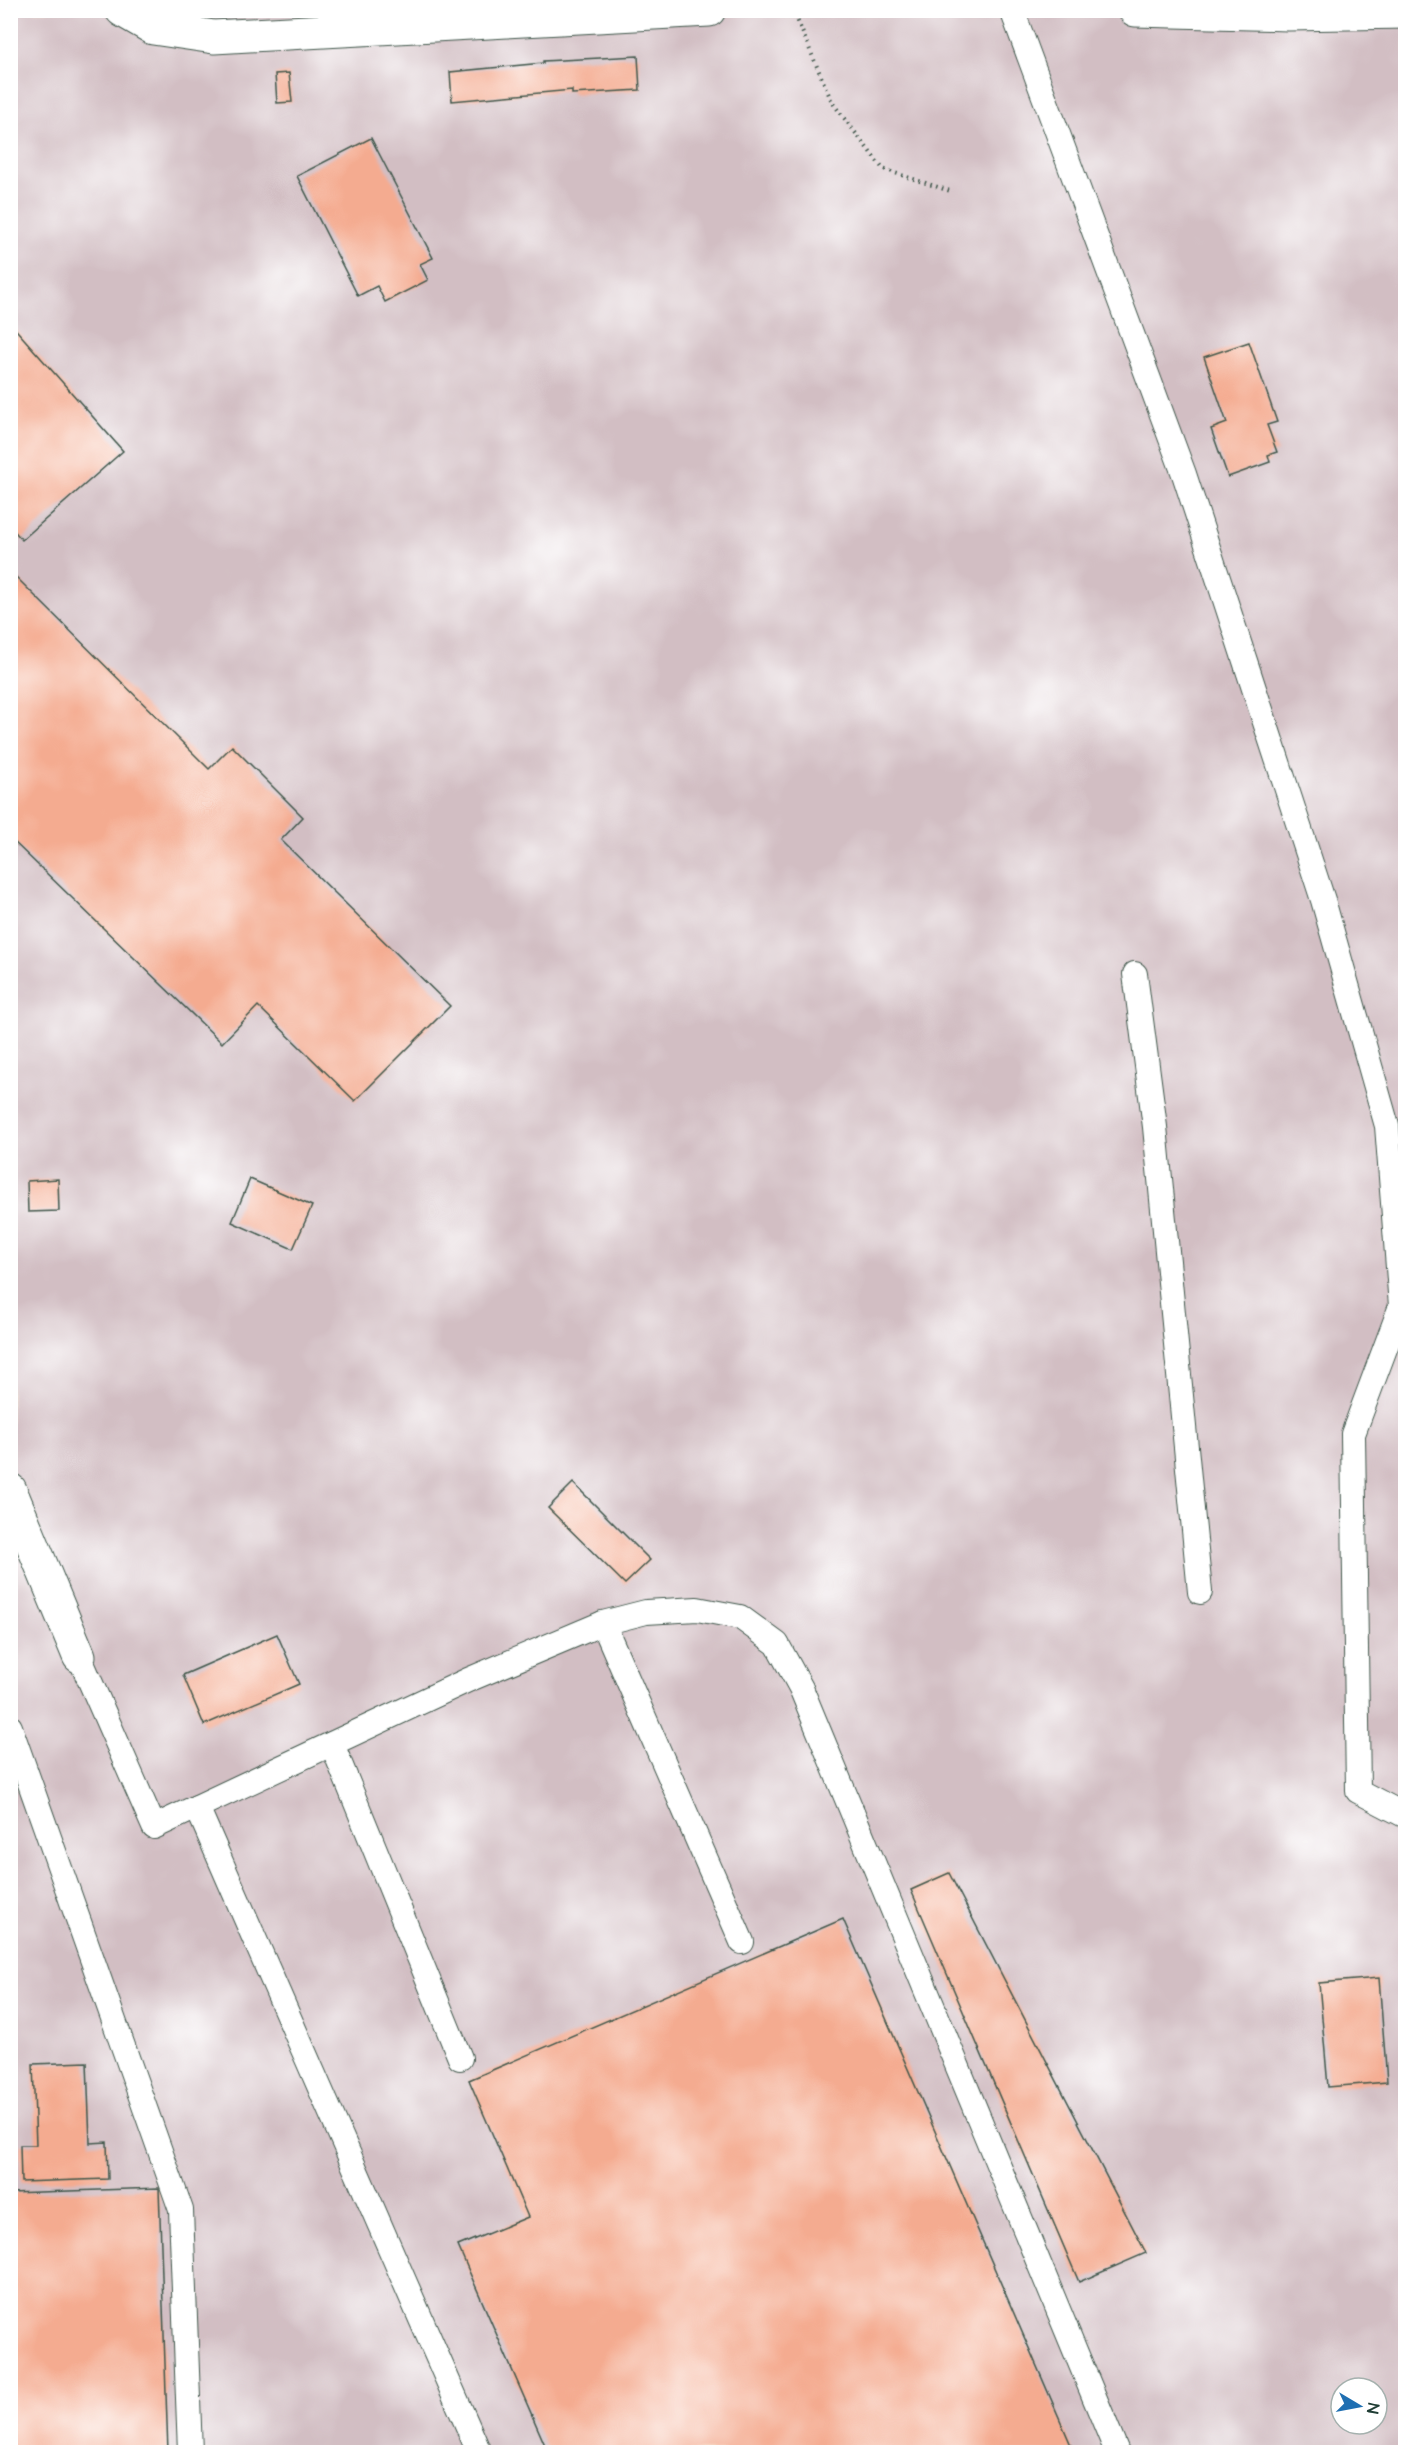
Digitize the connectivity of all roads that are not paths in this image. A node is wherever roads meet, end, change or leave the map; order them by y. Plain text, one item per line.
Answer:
1 (122, 10) edge
2 (710, 10) edge
3 (1012, 10) edge
4 (1136, 10) edge
5 (1406, 12) edge
6 (1135, 974) dead end
7 (10, 1490) edge
8 (1200, 1592) dead end
9 (603, 1623) junction
10 (79, 1656) joint
11 (10, 1727) edge
12 (332, 1744) junction
13 (197, 1807) junction
14 (1406, 1816) edge
15 (742, 1942) dead end
16 (460, 2058) dead end
17 (190, 2452) edge
18 (479, 2452) edge
19 (1117, 2452) edge

1 - 2 street
3 - 14 lane
4 - 5 street
6 - 8 lane
7 - 10 street
9 - 12 lane
9 - 15 lane
9 - 19 lane
10 - 13 lane
11 - 17 lane
12 - 13 lane
12 - 16 lane
13 - 18 lane

